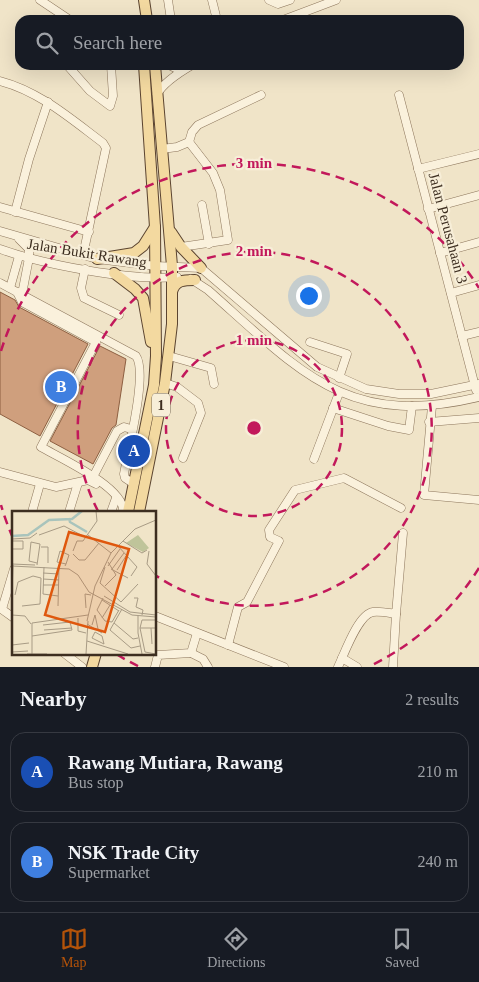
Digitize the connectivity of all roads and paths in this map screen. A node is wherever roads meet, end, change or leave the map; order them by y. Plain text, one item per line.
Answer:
1 (40, 0) edge
2 (144, 0) edge
3 (168, 0) edge
4 (212, 0) edge
5 (268, 0) edge
6 (290, 0) edge
7 (336, 0) edge
8 (54, 10) junction
9 (54, 15) edge
10 (62, 15) edge
11 (146, 15) edge
12 (170, 15) edge
13 (216, 15) edge
14 (296, 15) edge
15 (71, 70) edge
16 (111, 70) edge
17 (144, 70) edge
18 (155, 70) edge
19 (181, 71) edge
20 (0, 81) edge
21 (157, 94) junction
22 (261, 95) dead end
23 (399, 96) dead end
24 (48, 102) junction
25 (189, 142) junction
26 (162, 149) junction
27 (479, 154) edge
28 (418, 169) junction
29 (479, 195) edge
30 (202, 205) dead end
31 (0, 207) edge
32 (428, 209) junction
33 (15, 212) junction
34 (168, 224) junction
35 (156, 227) junction
36 (0, 231) edge
37 (88, 232) junction
38 (13, 235) junction
39 (479, 242) edge
40 (209, 244) junction
41 (181, 247) junction
42 (0, 249) edge
43 (440, 252) junction
44 (83, 255) junction
45 (19, 256) junction
46 (30, 258) junction
47 (97, 259) junction
48 (156, 266) junction
49 (172, 266) junction
50 (201, 268) junction
51 (85, 269) junction
52 (114, 274) junction
53 (156, 278) junction
54 (171, 278) junction
55 (195, 280) junction
56 (0, 283) edge
57 (479, 286) edge
58 (16, 291) junction
59 (451, 293) junction
60 (171, 297) junction
61 (119, 315) dead end
62 (479, 332) edge
63 (462, 336) junction
64 (310, 342) dead end
65 (296, 350) junction
66 (169, 356) junction
67 (288, 360) junction
68 (339, 378) junction
69 (165, 383) junction
70 (214, 384) dead end
71 (154, 385) junction
72 (477, 385) edge
73 (339, 393) junction
74 (479, 397) edge
75 (412, 406) junction
76 (432, 406) junction
77 (334, 408) junction
78 (479, 418) edge
79 (429, 422) junction
80 (132, 429) junction
81 (183, 458) dead end
82 (314, 459) dead end
83 (0, 472) edge
84 (93, 478) junction
85 (78, 483) junction
86 (40, 484) junction
87 (134, 484) junction
88 (116, 498) junction
89 (479, 500) edge
90 (400, 508) dead end
91 (125, 510) edge
92 (32, 511) edge
93 (69, 511) edge
94 (111, 511) edge
95 (139, 511) edge
96 (403, 533) dead end
97 (12, 575) edge
98 (1, 608) edge
99 (396, 614) junction
100 (12, 616) edge
101 (156, 616) edge
102 (197, 633) junction
103 (228, 645) junction
104 (65, 654) edge
105 (96, 654) edge
106 (191, 654) junction
107 (342, 658) junction
108 (82, 667) edge
109 (92, 667) edge
110 (155, 667) edge
111 (208, 667) edge
112 (284, 667) edge
113 (338, 667) edge
114 (357, 667) edge
115 (393, 667) edge

1 - 8 street
2 - 11 main road
3 - 12 street
4 - 13 street
5 - 6 street
7 - 14 street
8 - 9 street
8 - 10 street
15 - 16 street
17 - 35 main road, 1
18 - 21 main road, 1
19 - 21 street
20 - 24 street
21 - 26 main road, 1
22 - 25 street
23 - 28 street, Jalan Perusahaan 3
24 - 33 street
24 - 37 street
25 - 26 street
25 - 40 street
26 - 34 main road, 1
27 - 28 street
28 - 32 street, Jalan Perusahaan 3
29 - 32 street
30 - 40 street
31 - 33 street
32 - 43 street, Jalan Perusahaan 3
33 - 37 street
34 - 41 main road
34 - 49 main road, 1
35 - 47 main road
35 - 48 main road, 1
36 - 38 street, Jalan Bukit Rawang
37 - 44 street
38 - 44 street, Jalan Bukit Rawang
38 - 46 street
39 - 43 street
40 - 41 street
41 - 50 main road
42 - 45 street, Jalan Bukit Rawang
43 - 59 street, Jalan Perusahaan 3
44 - 47 street, Jalan Bukit Rawang
45 - 46 street, Jalan Bukit Rawang
45 - 58 street
46 - 51 street, Jalan Bukit Rawang
46 - 58 street
47 - 48 street, Jalan Bukit Rawang
48 - 49 street, Jalan Bukit Rawang
48 - 53 main road, 1
49 - 50 street, Jalan Bukit Rawang
49 - 54 main road, 1
50 - 65 street
51 - 52 street, Jalan Bukit Rawang
51 - 61 street
52 - 53 street, Jalan Bukit Rawang
52 - 71 main road
53 - 54 street, Jalan Bukit Rawang
53 - 71 main road, 1
54 - 55 street, Jalan Bukit Rawang
54 - 60 main road, 1
55 - 60 main road
55 - 67 street
56 - 58 street
57 - 59 street
58 - 80 street
58 - 84 street
59 - 63 street, Jalan Perusahaan 3
60 - 66 main road, 1
62 - 63 street
63 - 72 street, Jalan Perusahaan 3
64 - 68 street
65 - 67 street
65 - 68 street
66 - 69 main road, 1
66 - 70 street
67 - 73 street
68 - 72 street
69 - 81 street
69 - 95 main road, 1
71 - 87 main road, 1
72 - 74 street, Jalan Perusahaan 3
73 - 75 street
73 - 77 street
74 - 76 street
75 - 76 street
75 - 77 street
76 - 79 street
77 - 82 street
78 - 79 street
79 - 89 street
80 - 84 street
80 - 87 street
83 - 86 street
84 - 91 street
85 - 86 street
85 - 88 street
85 - 93 street
86 - 92 street
87 - 91 main road, 1
88 - 91 street
88 - 94 street
90 - 103 street
96 - 99 street
97 - 98 street
98 - 100 street
99 - 107 street
99 - 115 street
101 - 102 street
102 - 103 street
102 - 106 street
103 - 112 street
104 - 108 street
105 - 109 main road
106 - 110 street
106 - 111 street
107 - 113 street
107 - 114 street

